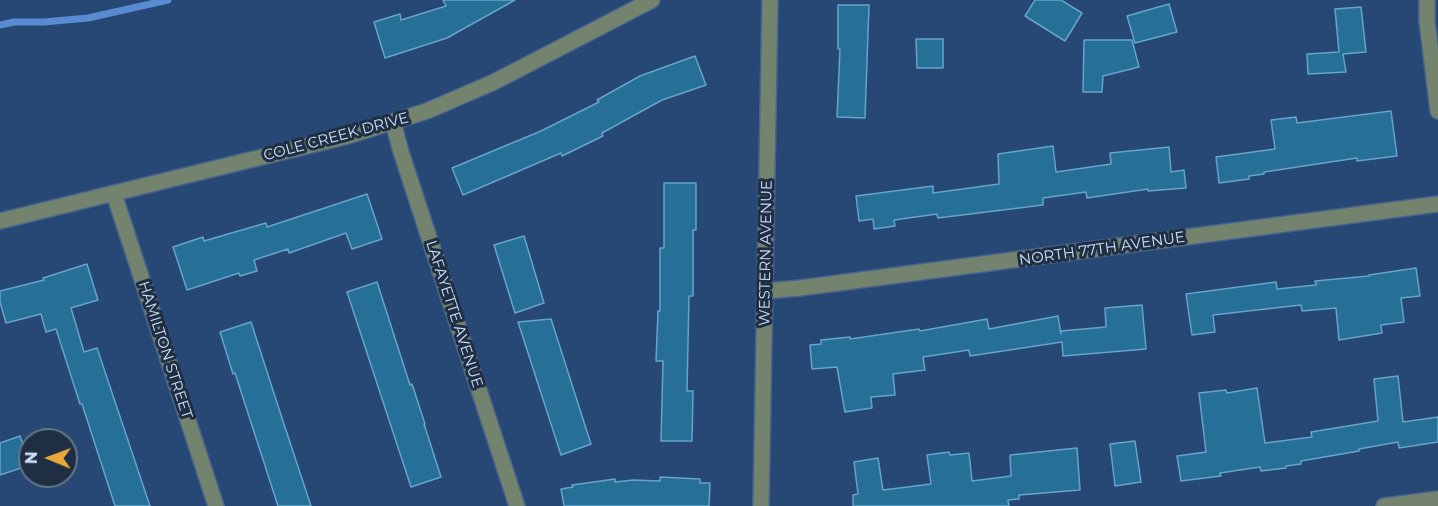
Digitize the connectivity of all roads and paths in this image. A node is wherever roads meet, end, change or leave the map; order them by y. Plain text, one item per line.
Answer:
1 (652, 0) edge
2 (770, 0) edge
3 (1427, 0) edge
4 (1438, 111) edge
5 (393, 122) junction
6 (114, 194) junction
7 (1438, 204) edge
8 (0, 221) edge
9 (766, 291) junction
10 (1438, 499) edge
11 (216, 506) edge
12 (517, 506) edge
13 (761, 506) edge
14 (1384, 506) edge

1 - 5 street, COLE CREEK DRIVE
2 - 9 street, WESTERN AVENUE
3 - 4 street
5 - 6 street, COLE CREEK DRIVE
5 - 12 street, LAFAYETTE AVENUE
6 - 8 street, COLE CREEK DRIVE
6 - 11 street, HAMILTON STREET
7 - 9 street, NORTH 77TH AVENUE
9 - 13 street, WESTERN AVENUE
10 - 14 street

